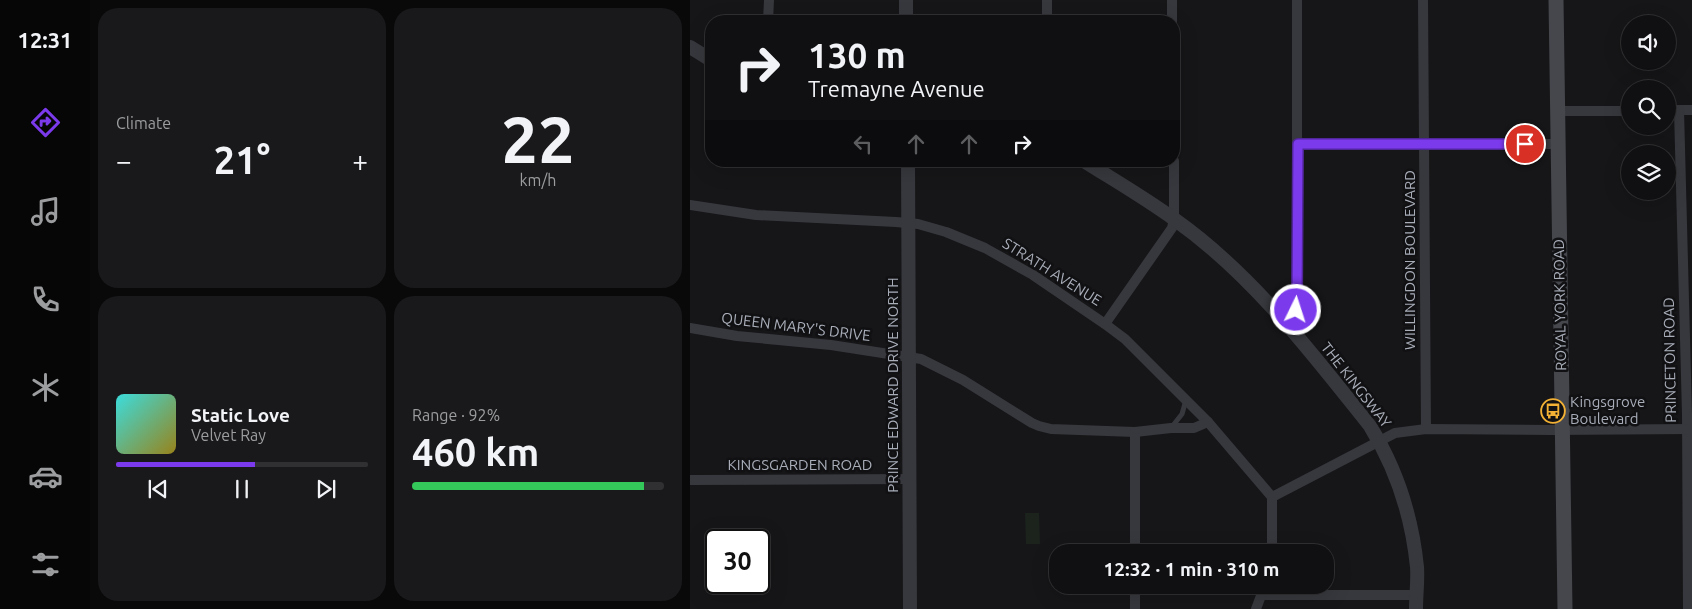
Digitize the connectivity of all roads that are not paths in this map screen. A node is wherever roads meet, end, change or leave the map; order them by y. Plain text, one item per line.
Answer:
1 (768, 0) edge
2 (906, 0) edge
3 (1047, 0) edge
4 (1172, 0) edge
5 (1297, 0) edge
6 (1423, 0) edge
7 (1556, 0) edge
8 (768, 15) edge
9 (906, 15) edge
10 (1047, 15) edge
11 (1172, 15) edge
12 (690, 47) edge
13 (705, 56) edge
14 (1679, 110) joint
15 (1692, 110) edge
16 (1558, 111) junction
17 (1621, 111) edge
18 (1298, 144) junction
19 (1424, 144) junction
20 (1558, 144) junction
21 (908, 167) edge
22 (1093, 167) edge
23 (1174, 167) edge
24 (690, 205) edge
25 (1174, 219) junction
26 (909, 223) junction
27 (1105, 324) junction
28 (1286, 324) junction
29 (690, 328) edge
30 (910, 356) junction
31 (1186, 400) junction
32 (1208, 422) junction
33 (1171, 428) junction
34 (1426, 429) junction
35 (1689, 429) edge
36 (1562, 430) junction
37 (1135, 432) junction
38 (1379, 440) junction
39 (910, 479) junction
40 (690, 480) edge
41 (1272, 497) junction
42 (1135, 544) edge
43 (1272, 544) edge
44 (1334, 592) edge
45 (1135, 594) edge
46 (1262, 594) edge
47 (1416, 595) junction
48 (910, 609) edge
49 (1135, 609) edge
50 (1256, 609) edge
51 (1416, 609) edge
52 (1565, 609) edge
53 (1688, 609) edge

1 - 8 street
2 - 9 street
3 - 10 street
4 - 11 street
5 - 18 street
6 - 19 street, WILLINGDON BOULEVARD
7 - 16 main road, ROYAL YORK ROAD
12 - 13 street
14 - 15 street
14 - 35 street, PRINCETON ROAD
16 - 17 street
16 - 20 main road, ROYAL YORK ROAD
18 - 19 street
18 - 28 street
19 - 20 street
19 - 34 street, WILLINGDON BOULEVARD
20 - 36 main road, ROYAL YORK ROAD
21 - 26 street, PRINCE EDWARD DRIVE NORTH
22 - 25 street, THE KINGSWAY
23 - 25 street
24 - 26 street, STRATH AVENUE
25 - 27 street
25 - 28 street, THE KINGSWAY
26 - 27 street, STRATH AVENUE
26 - 30 street, PRINCE EDWARD DRIVE NORTH
27 - 31 street, STRATH AVENUE
28 - 38 street, THE KINGSWAY
29 - 30 street, QUEEN MARY'S DRIVE
30 - 37 street, QUEEN MARY'S DRIVE
30 - 39 street, PRINCE EDWARD DRIVE NORTH
31 - 32 street, STRATH AVENUE
31 - 33 lane
32 - 33 street, QUEEN MARY'S DRIVE
32 - 41 street, STRATH AVENUE
33 - 37 street, QUEEN MARY'S DRIVE
34 - 36 street
34 - 38 street
35 - 36 street
35 - 53 street, PRINCETON ROAD
36 - 52 main road, ROYAL YORK ROAD
37 - 42 street
38 - 41 street
38 - 47 street, THE KINGSWAY
39 - 40 street, KINGSGARDEN ROAD
39 - 48 street, PRINCE EDWARD DRIVE NORTH
41 - 43 street
44 - 47 street
45 - 49 street
46 - 50 street
47 - 51 street, THE KINGSWAY

